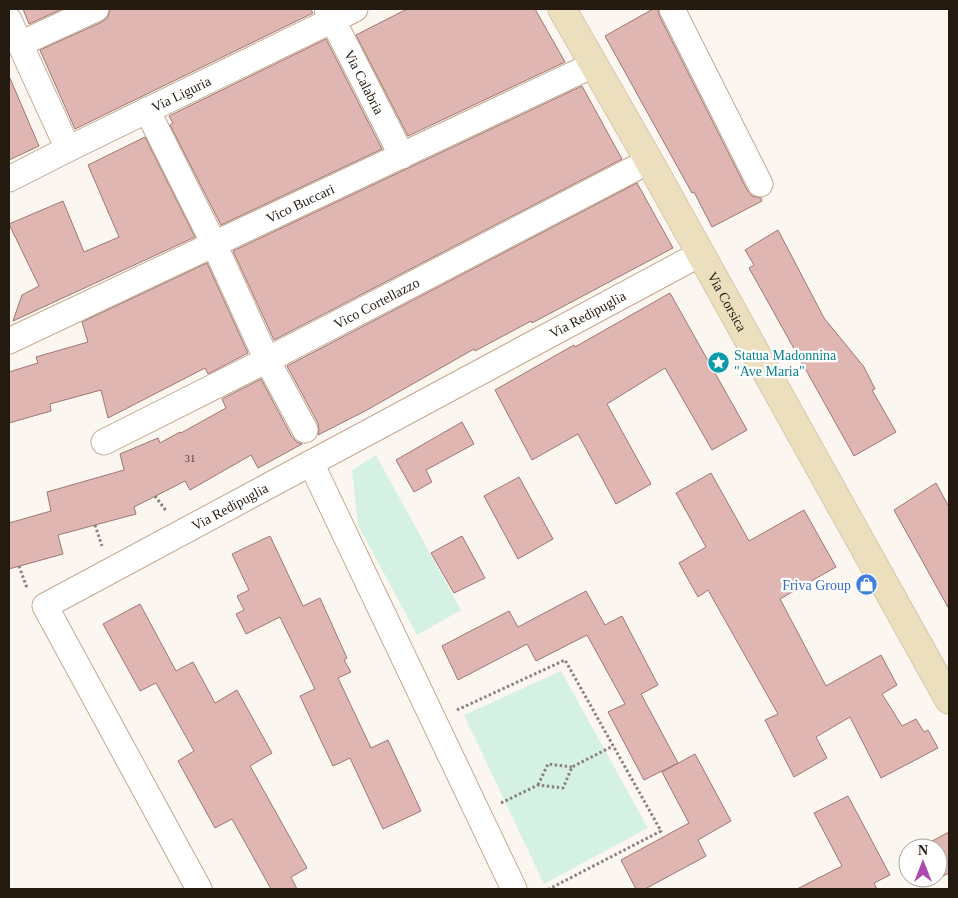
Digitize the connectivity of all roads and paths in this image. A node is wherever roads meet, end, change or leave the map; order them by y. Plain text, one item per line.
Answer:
1 (96, 9) edge
2 (354, 9) edge
3 (562, 9) edge
4 (672, 9) edge
5 (330, 14) edge
6 (9, 20) edge
7 (20, 44) junction
8 (593, 65) junction
9 (147, 110) junction
10 (68, 149) junction
11 (402, 156) junction
12 (649, 161) junction
13 (9, 179) edge
14 (760, 184) dead end
15 (214, 244) junction
16 (700, 254) junction
17 (9, 341) edge
18 (267, 360) junction
19 (305, 430) dead end
20 (104, 442) dead end
21 (311, 463) junction
22 (949, 700) edge
23 (434, 720) junction
24 (613, 746) junction
25 (572, 767) junction
26 (538, 785) junction
27 (478, 814) junction
28 (199, 889) edge
29 (514, 889) edge
30 (549, 889) edge

1 - 7 street
2 - 5 street, Via Liguria
3 - 8 street, Via Corsica
4 - 14 street
5 - 9 street, Via Liguria
5 - 11 street, Via Calabria
6 - 7 street
7 - 10 street
8 - 11 street, Vico Buccari
8 - 12 street, Via Corsica
9 - 10 street, Via Liguria
9 - 15 street
10 - 13 street, Via Liguria
11 - 15 street, Vico Buccari
12 - 16 street, Via Corsica
12 - 18 street, Vico Cortellazzo
15 - 17 street, Vico Buccari
15 - 18 street
16 - 21 street, Via Redipuglia
16 - 22 street, Via Corsica
18 - 19 street
18 - 20 street, Vico Cortellazzo
21 - 23 street
21 - 28 street, Via Redipuglia
23 - 24 path
23 - 27 street
24 - 25 path
24 - 30 path
25 - 26 path
25 - 26 path
26 - 27 path
27 - 29 street

